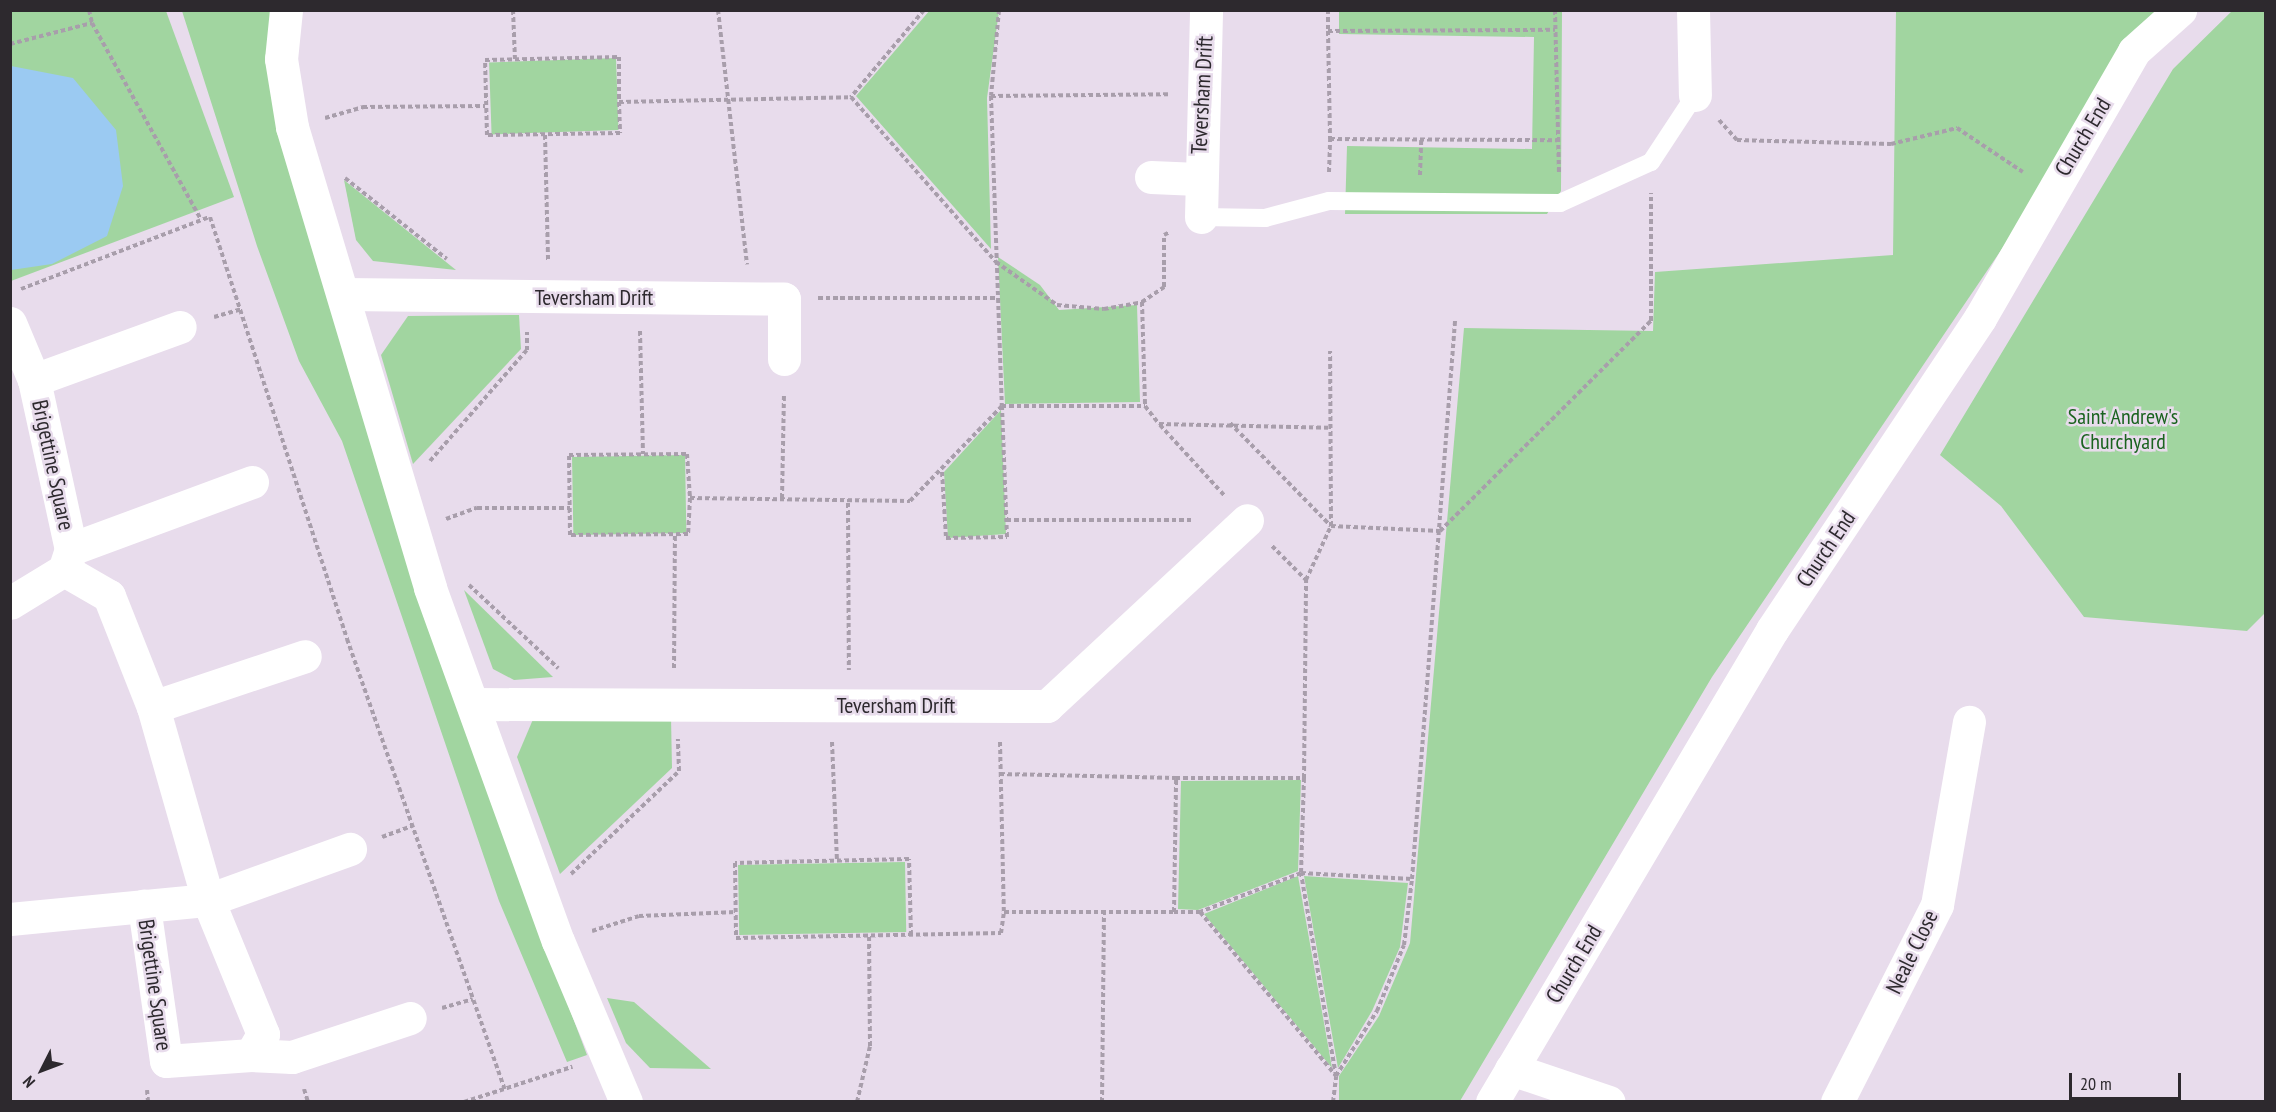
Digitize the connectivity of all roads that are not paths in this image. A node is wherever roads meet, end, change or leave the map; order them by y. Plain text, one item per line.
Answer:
1 (286, 10) edge
2 (1206, 10) edge
3 (1693, 10) edge
4 (2180, 10) edge
5 (1695, 95) joint
6 (1151, 177) dead end
7 (1198, 180) junction
8 (1201, 217) joint
9 (343, 294) junction
10 (10, 323) edge
11 (180, 327) dead end
12 (784, 359) road end
13 (34, 380) junction
14 (252, 482) dead end
15 (1247, 520) road end
16 (68, 559) junction
17 (10, 603) edge
18 (305, 656) dead end
19 (473, 704) junction
20 (153, 707) junction
21 (1969, 722) dead end
22 (350, 849) dead end
23 (208, 900) junction
24 (144, 906) junction
25 (10, 919) edge
26 (410, 1018) dead end
27 (251, 1055) junction
28 (1511, 1069) junction
29 (626, 1101) edge
30 (1492, 1101) edge
31 (1609, 1101) edge
32 (1838, 1101) edge

1 - 9 street
2 - 7 street, Teversham Drift
3 - 5 street
4 - 28 street, Church End
5 - 8 lane
6 - 7 street, Teversham Drift
7 - 8 street, Teversham Drift
9 - 12 street, Teversham Drift
9 - 19 street
10 - 13 street, Brigettine Square
11 - 13 street, Brigettine Square
13 - 16 street, Brigettine Square
14 - 16 street, Brigettine Square
15 - 19 street, Teversham Drift
16 - 17 street, Brigettine Square
16 - 20 street
18 - 20 street
19 - 29 street
20 - 23 street
21 - 32 street, Neale Close
22 - 23 street, Brigettine Square
23 - 24 street, Brigettine Square
23 - 27 street
24 - 25 street, Brigettine Square
24 - 27 street, Brigettine Square
26 - 27 street
28 - 30 street, Church End
28 - 31 street

